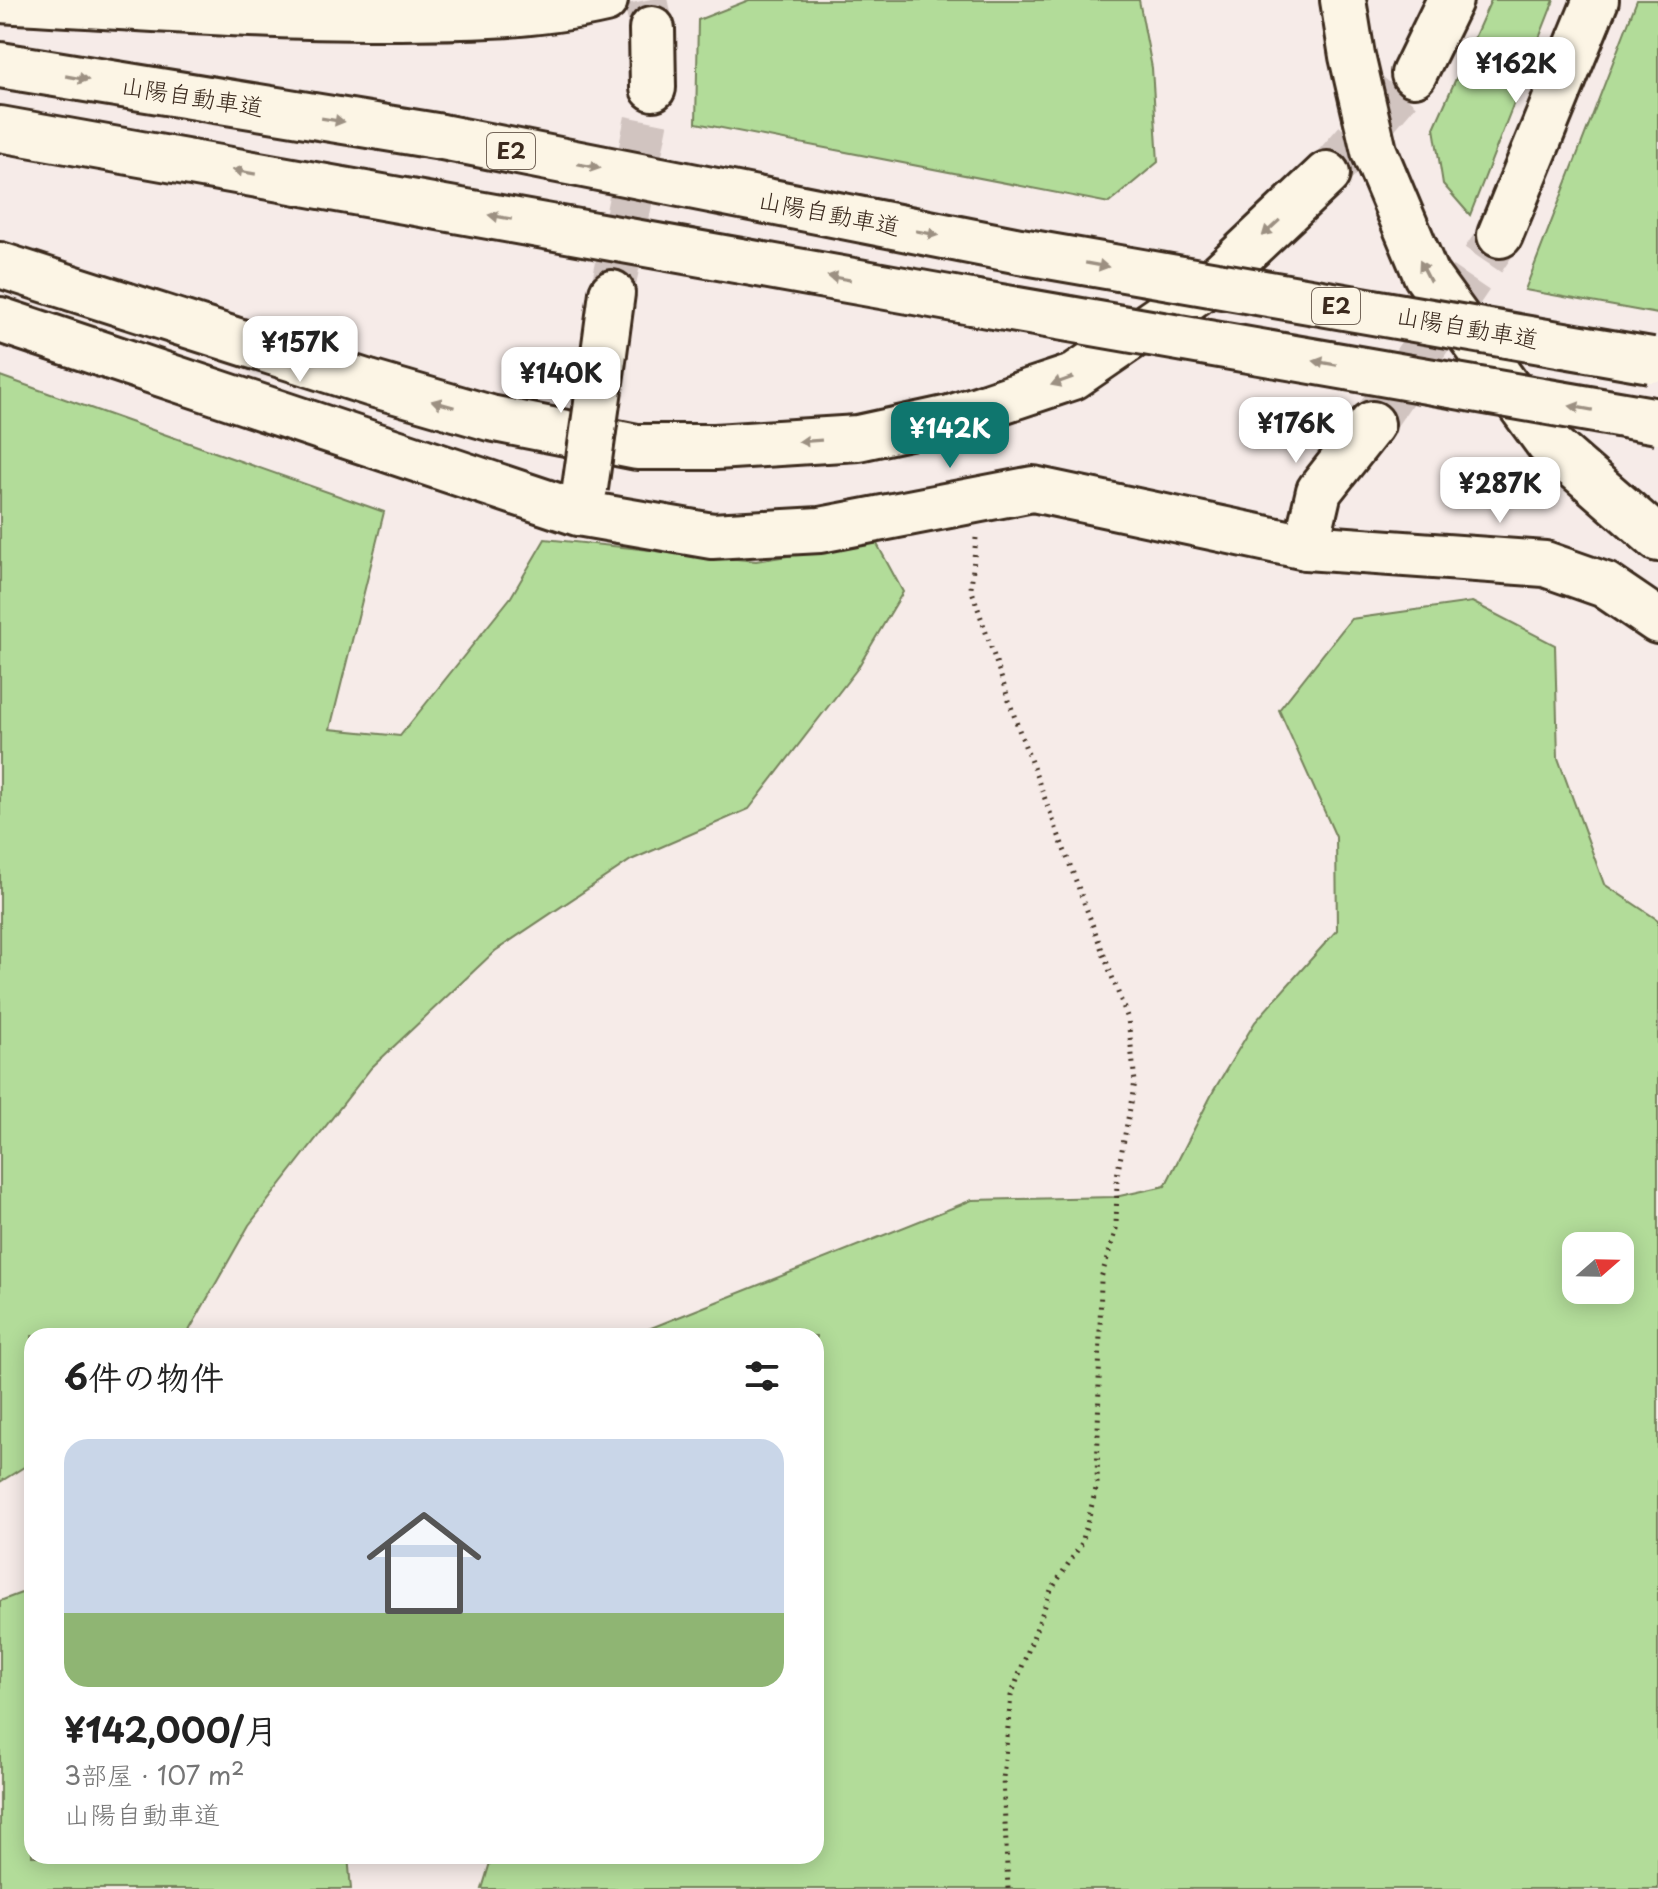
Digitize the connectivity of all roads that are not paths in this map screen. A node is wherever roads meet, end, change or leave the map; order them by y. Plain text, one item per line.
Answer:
1 (0, 0) edge
2 (605, 0) edge
3 (1343, 0) edge
4 (1450, 0) edge
5 (1596, 0) edge
6 (652, 29) tunnel mouth
7 (0, 65) edge
8 (1414, 74) tunnel mouth
9 (653, 88) tunnel mouth
10 (0, 129) edge
11 (1327, 174) tunnel mouth
12 (1500, 235) tunnel mouth
13 (0, 265) edge
14 (612, 293) tunnel mouth
15 (0, 320) edge
16 (1655, 361) edge
17 (1658, 421) edge
18 (1372, 424) tunnel mouth
19 (582, 500) junction
20 (1658, 539) edge
21 (1306, 547) junction
22 (1658, 621) edge

1 - 2 main road
20 -> 3 main road
4 - 8 main road
5 - 12 main road
6 - 9 main road
7 -> 16 main road, 山陽自動車道 / E2, bridge
17 -> 10 main road, bridge
11 -> 13 main road
14 - 19 main road, bridge
15 - 19 main road
18 - 21 main road
19 - 21 main road
21 - 22 main road

